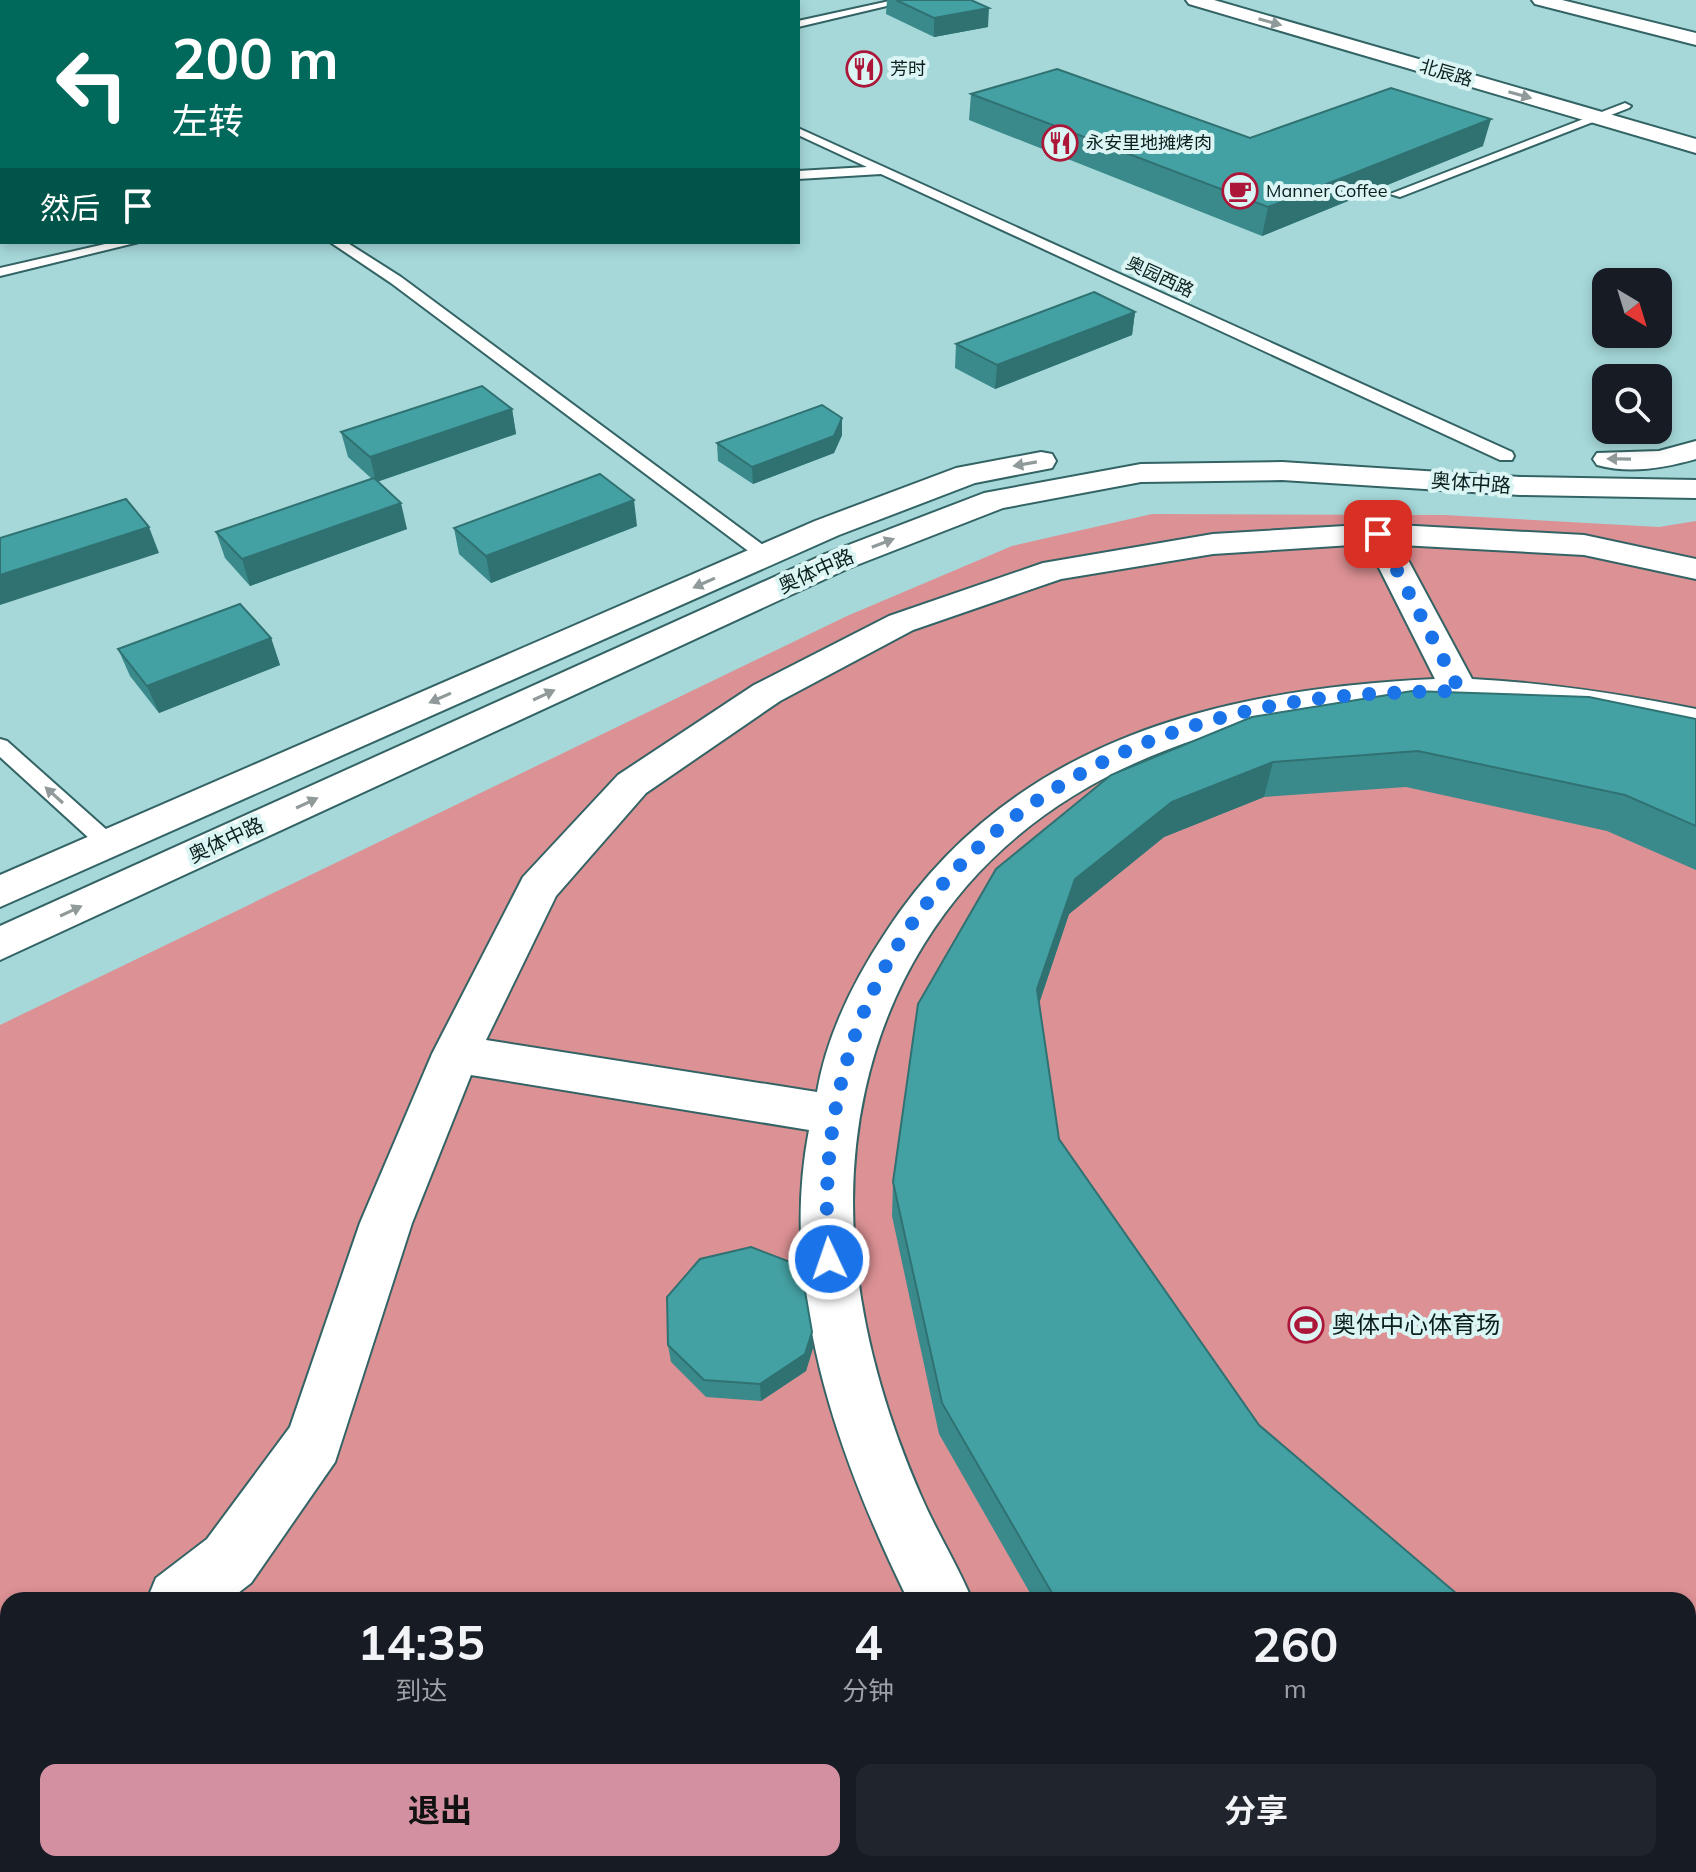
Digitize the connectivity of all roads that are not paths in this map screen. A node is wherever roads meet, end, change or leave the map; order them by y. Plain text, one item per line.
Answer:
1 (907, 0) edge
2 (1195, 0) edge
3 (1253, 0) edge
4 (1541, 0) edge
5 (1601, 0) edge
6 (1696, 23) edge
7 (800, 24) edge
8 (1696, 39) edge
9 (1625, 106) junction
10 (1592, 116) junction
11 (1696, 126) edge
12 (800, 132) edge
13 (1696, 146) edge
14 (883, 169) junction
15 (800, 175) edge
16 (1396, 194) edge
17 (123, 244) edge
18 (340, 244) edge
19 (0, 272) edge
20 (1696, 450) edge
21 (1506, 456) junction
22 (1696, 489) edge
23 (1378, 534) junction
24 (765, 555) junction
25 (1696, 569) edge
26 (1460, 691) junction
27 (1696, 721) edge
28 (0, 746) edge
29 (109, 844) junction
30 (0, 892) edge
31 (0, 944) edge
32 (456, 1054) junction
33 (834, 1114) junction
34 (188, 1592) edge
35 (937, 1592) edge

1 - 7 lane
2 -> 10 street, 北辰路
3 - 9 street, 北辰路
4 - 8 street
5 - 6 street
9 - 10 lane
9 - 11 street, 北辰路
10 - 13 street, 北辰路
10 - 16 lane
12 - 14 lane, 奥园西路
14 - 15 lane
14 - 21 lane, 奥园西路
17 - 19 lane
18 - 24 lane
20 -> 21 street, 奥体中路
21 -> 24 street, 奥体中路
31 -> 22 street, 奥体中路
23 - 25 street
23 - 26 street
23 - 32 street
24 -> 29 street, 奥体中路
26 - 27 street
26 - 33 street
29 -> 28 lane
29 - 30 street, 奥体中路
32 - 33 street
32 - 34 street
33 - 35 street

